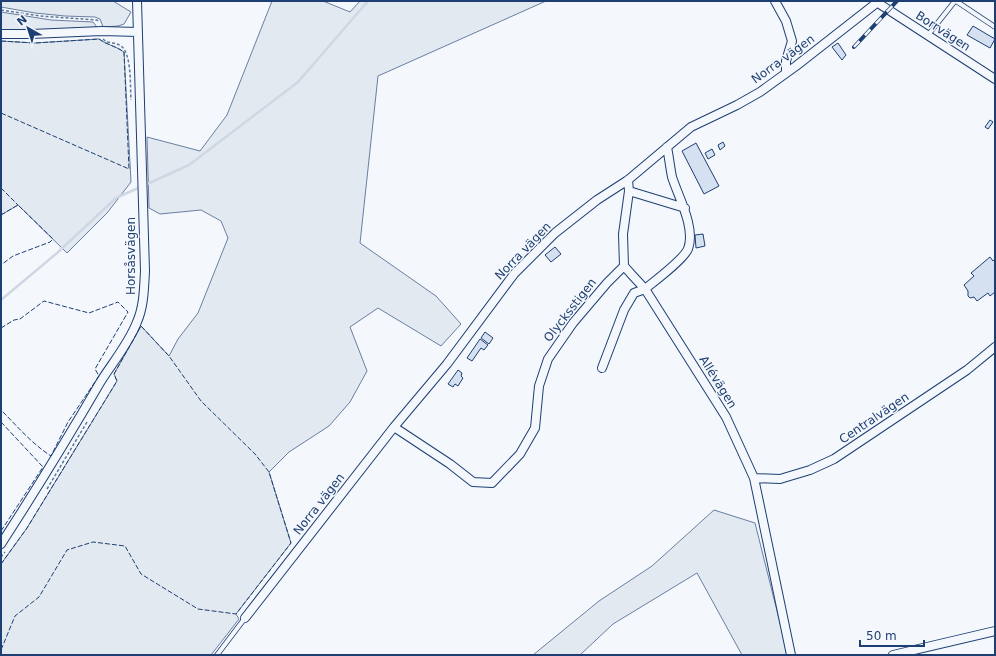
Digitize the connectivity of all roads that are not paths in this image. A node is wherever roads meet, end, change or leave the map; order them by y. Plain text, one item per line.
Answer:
1 (137, 1) edge
2 (775, 1) edge
3 (956, 1) edge
4 (879, 2) edge
5 (995, 27) edge
6 (138, 32) junction
7 (1, 34) edge
8 (928, 35) junction
9 (786, 73) junction
10 (995, 79) edge
11 (667, 147) junction
12 (628, 180) junction
13 (629, 191) junction
14 (685, 208) junction
15 (624, 266) junction
16 (645, 289) junction
17 (995, 347) edge
18 (602, 368) dead end
19 (394, 427) junction
20 (754, 478) junction
21 (3, 548) edge
22 (245, 618) joint
23 (995, 631) edge
24 (217, 655) edge
25 (792, 655) edge
26 (893, 655) edge

1 - 6 street, Horsåsvägen
2 - 9 street
3 - 5 lane
3 - 8 lane
4 - 8 street, Borrvägen
4 - 9 street, Norra vägen
6 - 7 street
6 - 21 street, Horsåsvägen
8 - 10 street, Borrvägen
9 - 11 street, Norra vägen
11 - 12 street, Norra vägen
11 - 14 street
12 - 13 street
12 - 19 street, Norra vägen
13 - 14 street
13 - 15 street
14 - 16 street
15 - 16 street, Allévägen
15 - 19 street, Olycksstigen
16 - 18 street
16 - 20 street, Allévägen
17 - 20 street, Centralvägen
19 - 22 street, Norra vägen
20 - 25 street, Allévägen
22 - 24 lane
23 - 26 street

